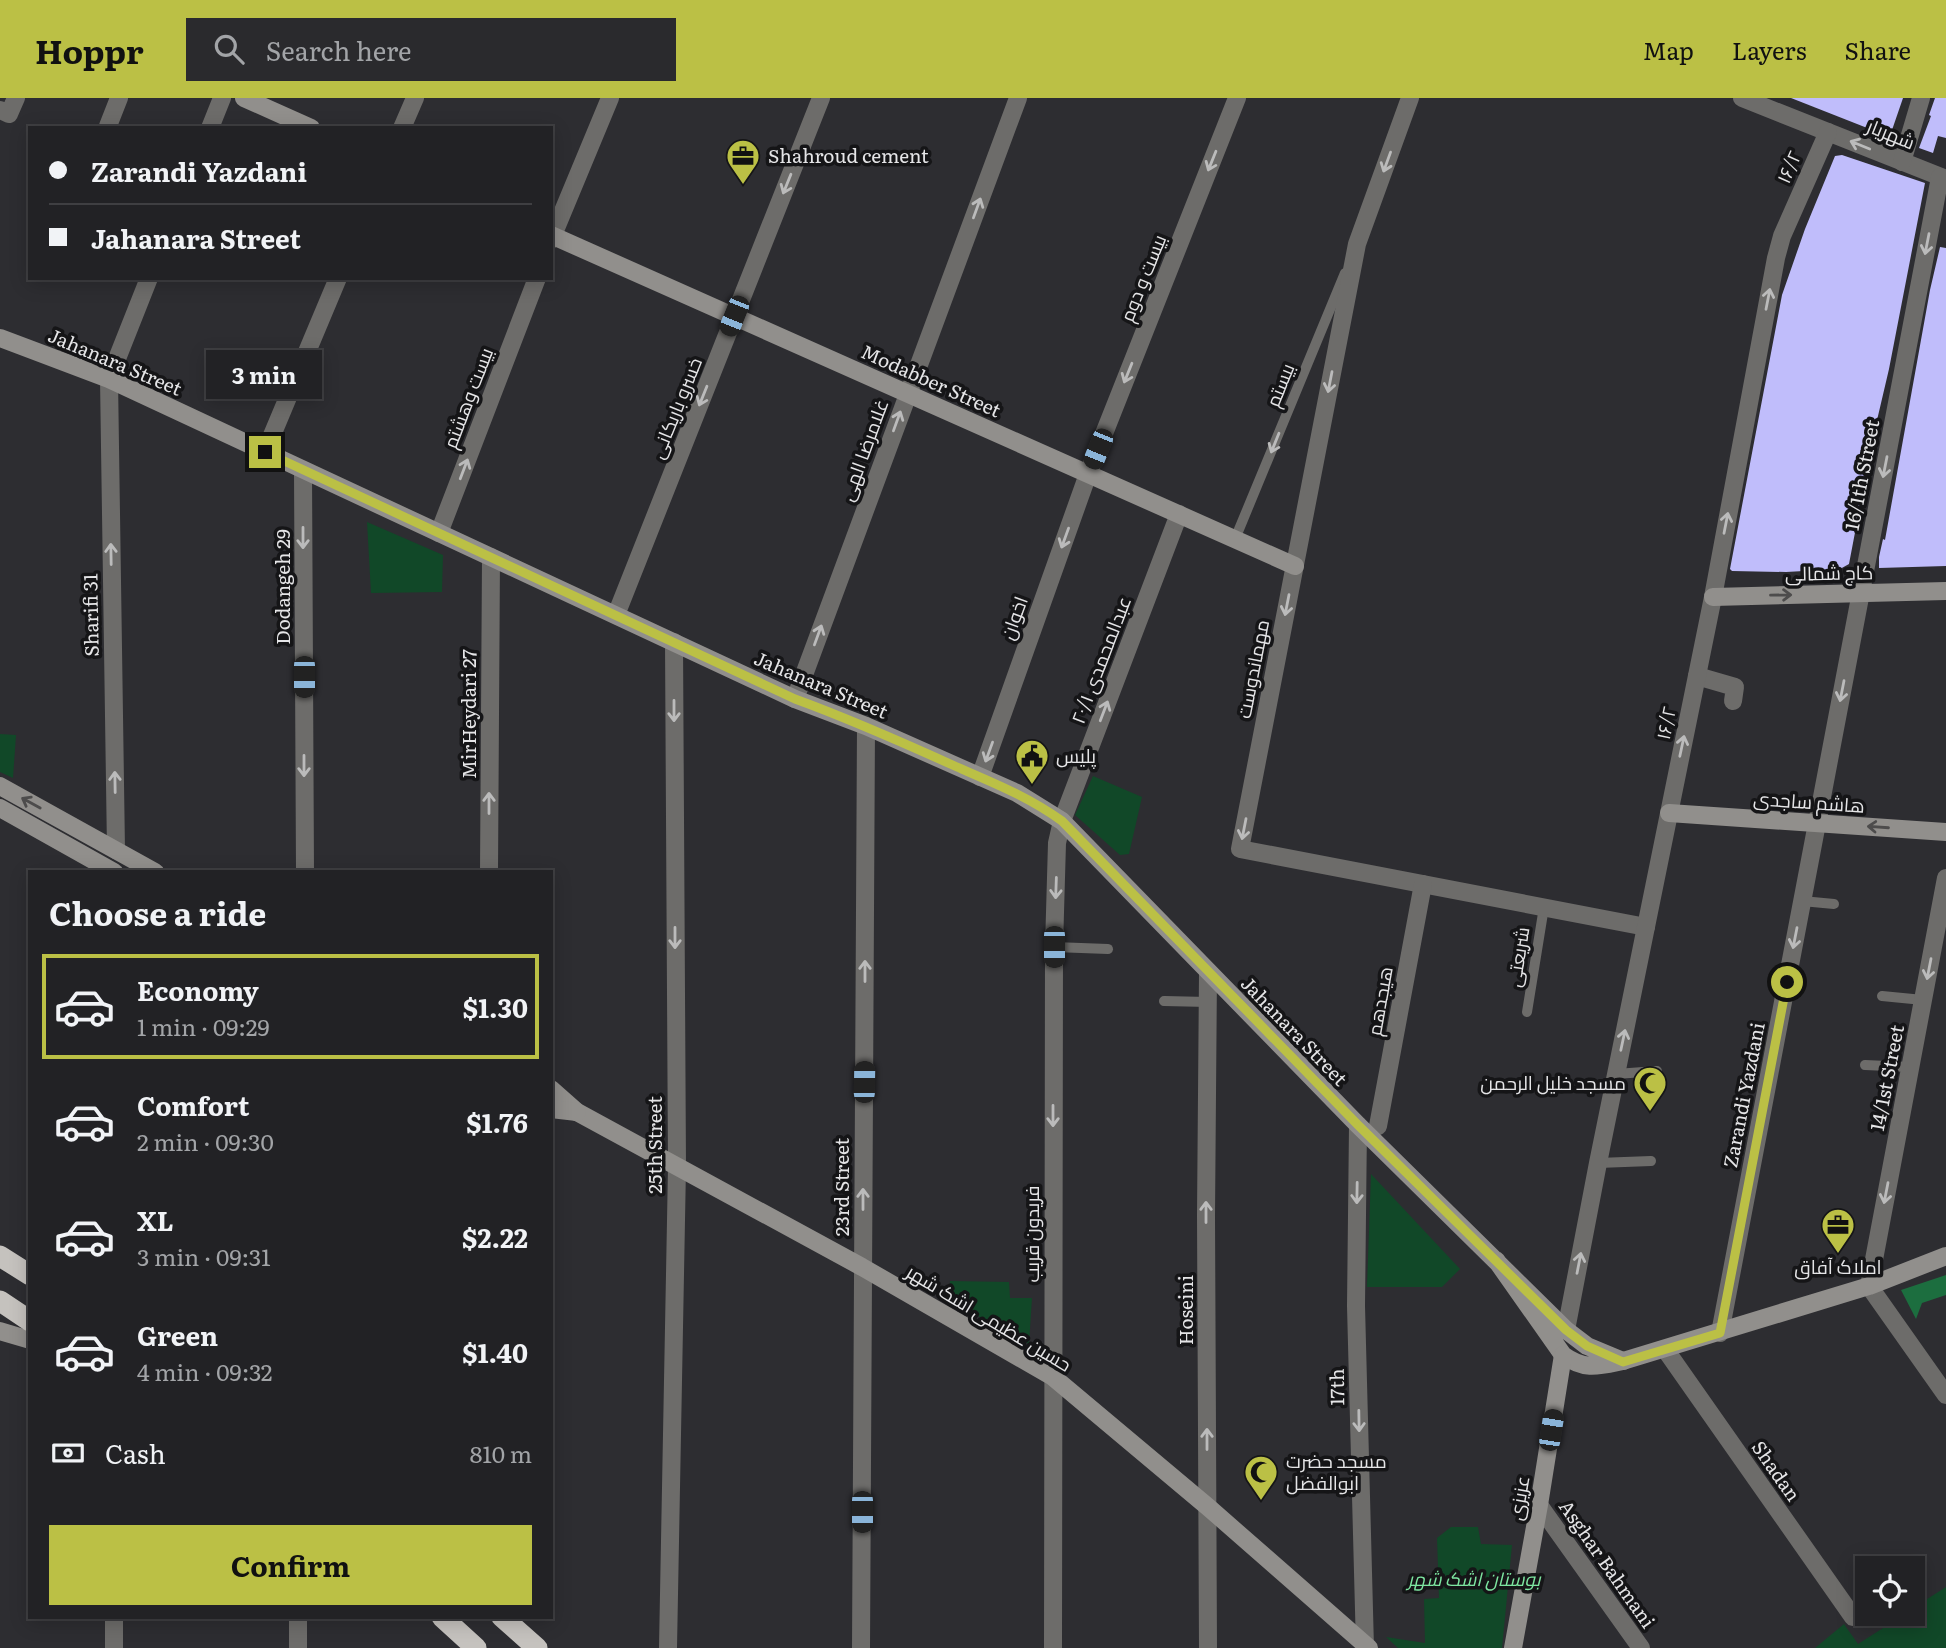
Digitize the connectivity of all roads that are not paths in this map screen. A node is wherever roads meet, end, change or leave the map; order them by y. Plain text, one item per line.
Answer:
1 (119, 98) edge
2 (222, 98) edge
3 (244, 98) edge
4 (415, 98) edge
5 (610, 98) edge
6 (821, 98) edge
7 (1017, 98) edge
8 (1237, 98) edge
9 (1410, 98) edge
10 (1742, 98) edge
11 (1922, 98) edge
12 (108, 126) edge
13 (211, 126) edge
14 (307, 126) edge
15 (403, 126) edge
16 (1828, 132) junction
17 (1902, 162) junction
18 (1943, 178) edge
19 (553, 234) edge
20 (553, 236) edge
21 (1357, 244) junction
22 (148, 280) edge
23 (337, 280) edge
24 (536, 280) edge
25 (734, 316) junction
26 (0, 338) edge
27 (108, 379) junction
28 (908, 393) junction
29 (265, 452) junction
30 (303, 470) junction
31 (1088, 474) junction
32 (1180, 514) junction
33 (439, 533) junction
34 (1235, 539) junction
35 (491, 557) junction
36 (1294, 566) junction
37 (1946, 591) edge
38 (1861, 593) junction
39 (1713, 597) junction
40 (616, 615) junction
41 (674, 642) junction
42 (1697, 676) junction
43 (795, 699) junction
44 (1733, 701) dead end
45 (866, 726) junction
46 (980, 777) junction
47 (0, 786) edge
48 (0, 808) edge
49 (1669, 813) junction
50 (1062, 821) junction
51 (1817, 823) junction
52 (1946, 832) edge
53 (116, 850) junction
54 (111, 870) edge
55 (115, 870) edge
56 (151, 870) edge
57 (305, 870) edge
58 (489, 870) edge
59 (1946, 878) edge
60 (1423, 884) junction
61 (1802, 901) junction
62 (1834, 904) dead end
63 (1544, 907) junction
64 (1646, 927) junction
65 (1054, 947) junction
66 (1108, 949) dead end
67 (1208, 973) junction
68 (1882, 996) dead end
69 (1923, 1000) junction
70 (1164, 1001) dead end
71 (1208, 1002) junction
72 (1527, 1012) dead end
73 (1865, 1065) dead end
74 (1910, 1067) junction
75 (1657, 1071) dead end
76 (1616, 1074) junction
77 (553, 1091) edge
78 (553, 1109) edge
79 (577, 1112) junction
80 (1358, 1125) junction
81 (1378, 1126) dead end
82 (1651, 1161) dead end
83 (1598, 1163) junction
84 (677, 1167) junction
85 (0, 1256) edge
86 (1946, 1256) edge
87 (1496, 1260) junction
88 (862, 1267) junction
89 (28, 1274) edge
90 (1869, 1286) junction
91 (0, 1301) edge
92 (28, 1320) edge
93 (1566, 1330) junction
94 (0, 1331) edge
95 (1720, 1333) junction
96 (28, 1339) edge
97 (1665, 1349) junction
98 (1563, 1355) junction
99 (1623, 1362) junction
100 (1053, 1377) junction
101 (1946, 1395) edge
102 (1539, 1505) junction
103 (1208, 1507) junction
104 (1853, 1617) dead end
105 (114, 1619) edge
106 (298, 1619) edge
107 (444, 1619) edge
108 (504, 1619) edge
109 (1366, 1647) edge
110 (114, 1648) edge
111 (298, 1648) edge
112 (476, 1648) edge
113 (537, 1648) edge
114 (668, 1648) edge
115 (861, 1648) edge
116 (1053, 1648) edge
117 (1208, 1648) edge
118 (1513, 1648) edge
119 (1641, 1648) edge

1 - 12 street
2 - 13 street
3 - 14 street
4 - 15 street
5 - 19 street
6 -> 25 street, خسرو باریکانی
28 -> 7 street, غلامرضا الهی
8 -> 31 street, بیست و دوم
9 -> 21 street, مهماندوست
10 - 16 street, شهریار
11 - 17 street
17 -> 16 street, شهریار
39 -> 16 street, ۱۶/۲
17 - 18 street, شهریار
18 -> 38 street, 16/1th Street
20 - 25 street, Modabber Street
21 -> 34 lane, بیستم
21 -> 36 street, مهماندوست
22 - 27 street
23 - 29 street
33 -> 24 street, بیست وهشتم
25 - 28 street, Modabber Street
25 -> 40 street, خسرو باریکانی
26 - 27 street, Jahanara Street
27 - 29 street, Jahanara Street
53 -> 27 street, Sharifi 31
28 - 31 street, Modabber Street
43 -> 28 street, غلامرضا الهی
29 - 30 street, Jahanara Street
30 - 33 street, Jahanara Street
30 -> 57 street, Dodangeh 29
31 - 32 street, Modabber Street
31 -> 46 street, اخوان
32 - 34 street, Modabber Street
50 -> 32 street, عبدالمحمدی ۲۰/۱
33 - 35 street, Jahanara Street
34 - 36 street, Modabber Street
35 - 40 street, Jahanara Street
58 -> 35 street, MirHeydari 27
36 -> 60 street, مهماندوست
37 - 38 street, کاج شمالی
39 -> 38 street, کاج شمالی
38 -> 51 street, 16/1th Street
39 - 42 street, ۱۶/۲
40 - 41 street, Jahanara Street
41 - 43 street, Jahanara Street
41 -> 84 street, 25th Street
42 - 44 street
49 -> 42 street, ۱۶/۲
43 - 45 street, Jahanara Street
45 - 46 street, Jahanara Street
88 -> 45 street, 23rd Street
46 - 50 street, Jahanara Street
53 -> 47 street
48 - 54 street
49 - 51 street, هاشم ساجدی
49 - 64 street, ۱۶/۲
50 -> 65 street, فریدون قریب
50 - 67 street, Jahanara Street
52 -> 51 street, هاشم ساجدی
51 - 61 street, Zarandi Yazdani
53 - 55 street
53 - 56 street
59 -> 69 street, 14/1st Street
60 - 63 street, مهماندوست
60 - 81 street, هیجدهم
61 - 62 lane
61 -> 95 street, Zarandi Yazdani
63 - 64 street, مهماندوست
63 - 72 lane, شریعتی
76 -> 64 street, ۱۶/۲
65 - 66 lane
65 -> 100 street, فریدون قریب
67 - 71 street, Hoseini
67 - 80 street, Jahanara Street
68 - 69 lane
69 - 74 street, 14/1st Street
70 - 71 lane
103 -> 71 street, Hoseini
73 - 74 lane
74 -> 90 street, 14/1st Street
75 - 76 lane
76 - 83 street, ۱۶/۲
77 - 79 street, حسین عظیمی اشک شهر
78 - 79 street, حسین عظیمی اشک شهر
79 - 84 street, حسین عظیمی اشک شهر
80 - 87 street, Jahanara Street
80 -> 109 street, 17th
82 - 83 lane
93 -> 83 street, ۱۶/۲
84 - 88 street, حسین عظیمی اشک شهر
84 - 114 street, 25th Street
85 - 89 highway
86 - 90 street
87 - 93 street
87 - 98 street
88 - 100 street, حسین عظیمی اشک شهر
88 - 115 street, 23rd Street
90 - 95 street
90 - 101 street
91 - 92 highway
93 - 99 street
94 - 96 street
95 - 97 street
97 - 99 street
97 - 104 street, Shadan
98 - 99 street
98 - 102 street, عزیزی
100 - 103 street, حسین عظیمی اشک شهر
100 - 116 street, فریدون قریب
102 - 118 street, عزیزی
102 - 119 street, Asghar Bahmani
103 - 109 street, حسین عظیمی اشک شهر
103 - 117 street, Hoseini
105 - 110 street
106 - 111 street
107 - 112 highway
108 - 113 highway

